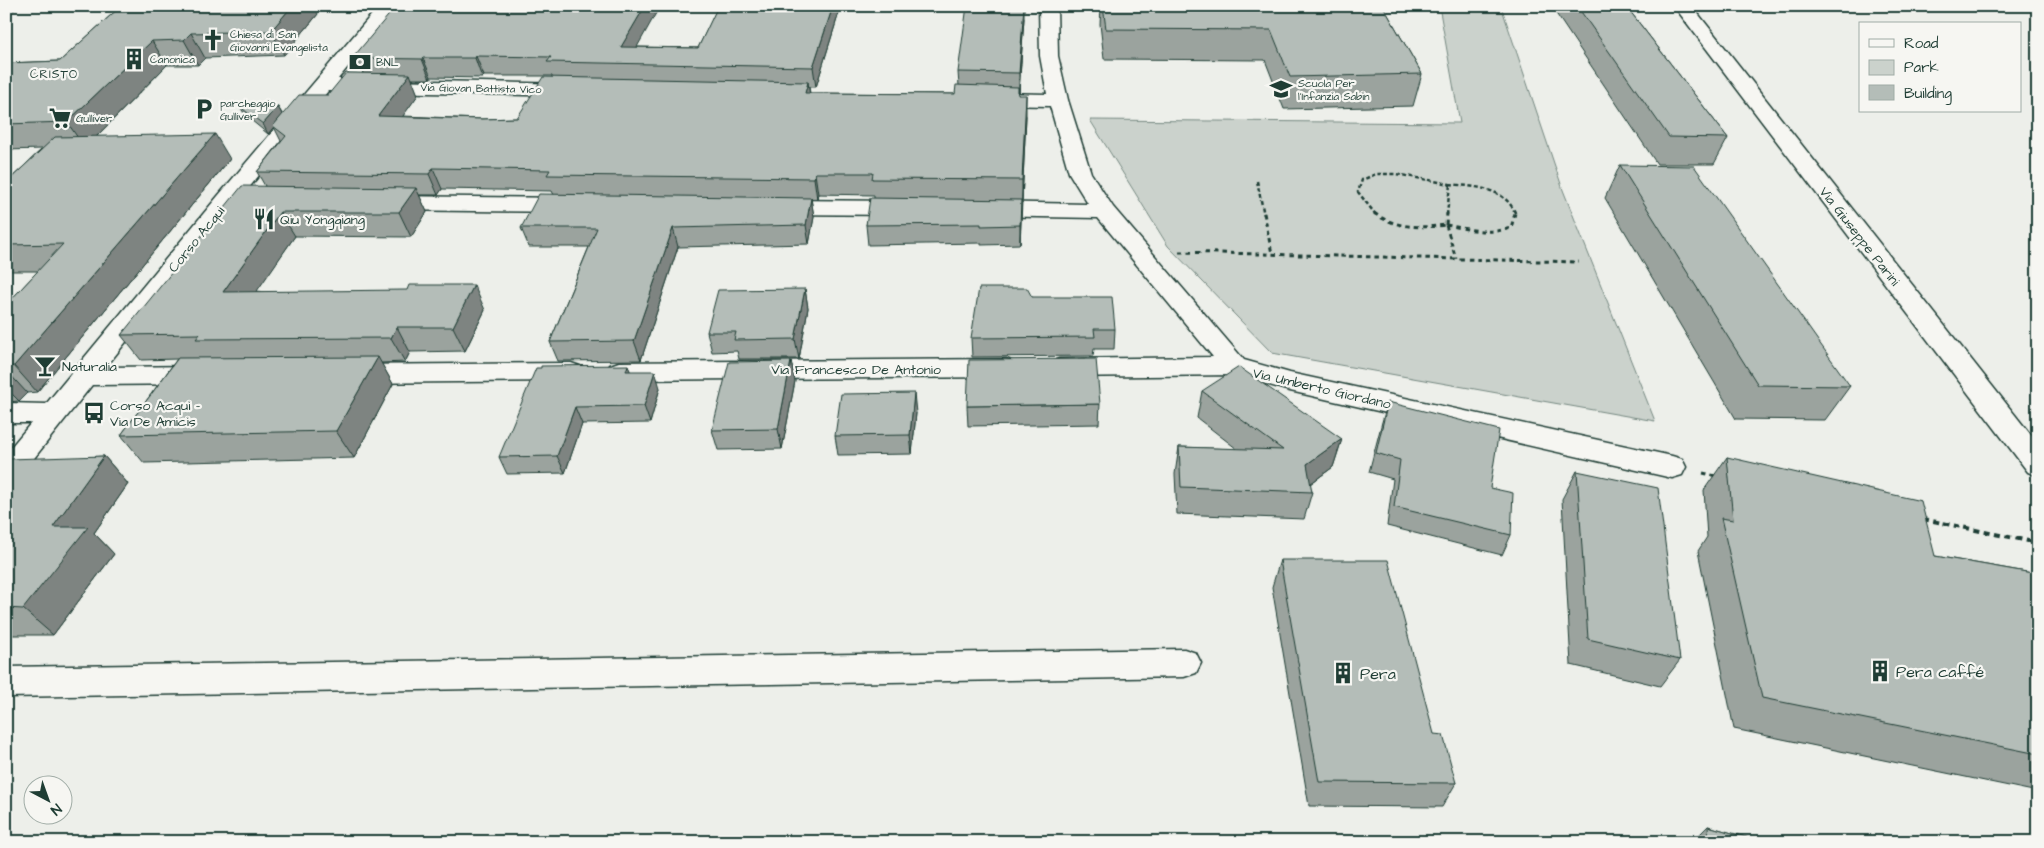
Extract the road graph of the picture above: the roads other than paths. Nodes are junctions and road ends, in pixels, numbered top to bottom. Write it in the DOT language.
graph roads {
  1 [pos="389,6"];
  2 [pos="1048,6"];
  3 [pos="1683,6"];
  4 [pos="323,85"];
  5 [pos="591,91"];
  6 [pos="968,98"];
  7 [pos="1058,100"];
  8 [pos="226,201"];
  9 [pos="256,202"];
  10 [pos="366,203"];
  11 [pos="595,205"];
  12 [pos="754,207"];
  13 [pos="924,209"];
  14 [pos="964,209"];
  15 [pos="1104,211"];
  16 [pos="1235,366"];
  17 [pos="227,374"];
  18 [pos="327,374"];
  19 [pos="87,376"];
  20 [pos="6,413"];
  21 [pos="56,414"];
  22 [pos="2038,465"];
  23 [pos="1672,467"];
  24 [pos="6,473"];
  25 [pos="1184,663"];
  26 [pos="6,682"];
  1 -- 4 [label="street, Corso Acqui"];
  2 -- 7 [label="street, Via Umberto Giordano"];
  3 -- 22 [label="street, Via Giuseppe Parini"];
  4 -- 5 [label="street, Via Giovan Battista Vico"];
  4 -- 8 [label="street, Corso Acqui"];
  6 -- 7 [label="street"];
  7 -- 15 [label="street, Via Umberto Giordano"];
  8 -- 9 [label="street"];
  8 -- 19 [label="street, Corso Acqui"];
  10 -- 11 [label="street"];
  12 -- 13 [label="street"];
  14 -- 15 [label="street"];
  15 -- 16 [label="street, Via Umberto Giordano"];
  16 -- 18 [label="street, Via Francesco De Antonio"];
  16 -- 23 [label="street, Via Umberto Giordano"];
  17 -- 19 [label="street"];
  19 -- 21 [label="street, Corso Acqui"];
  20 -- 21 [label="street"];
  21 -- 24 [label="street, Corso Acqui"];
  25 -- 26 [label="street"];
}
